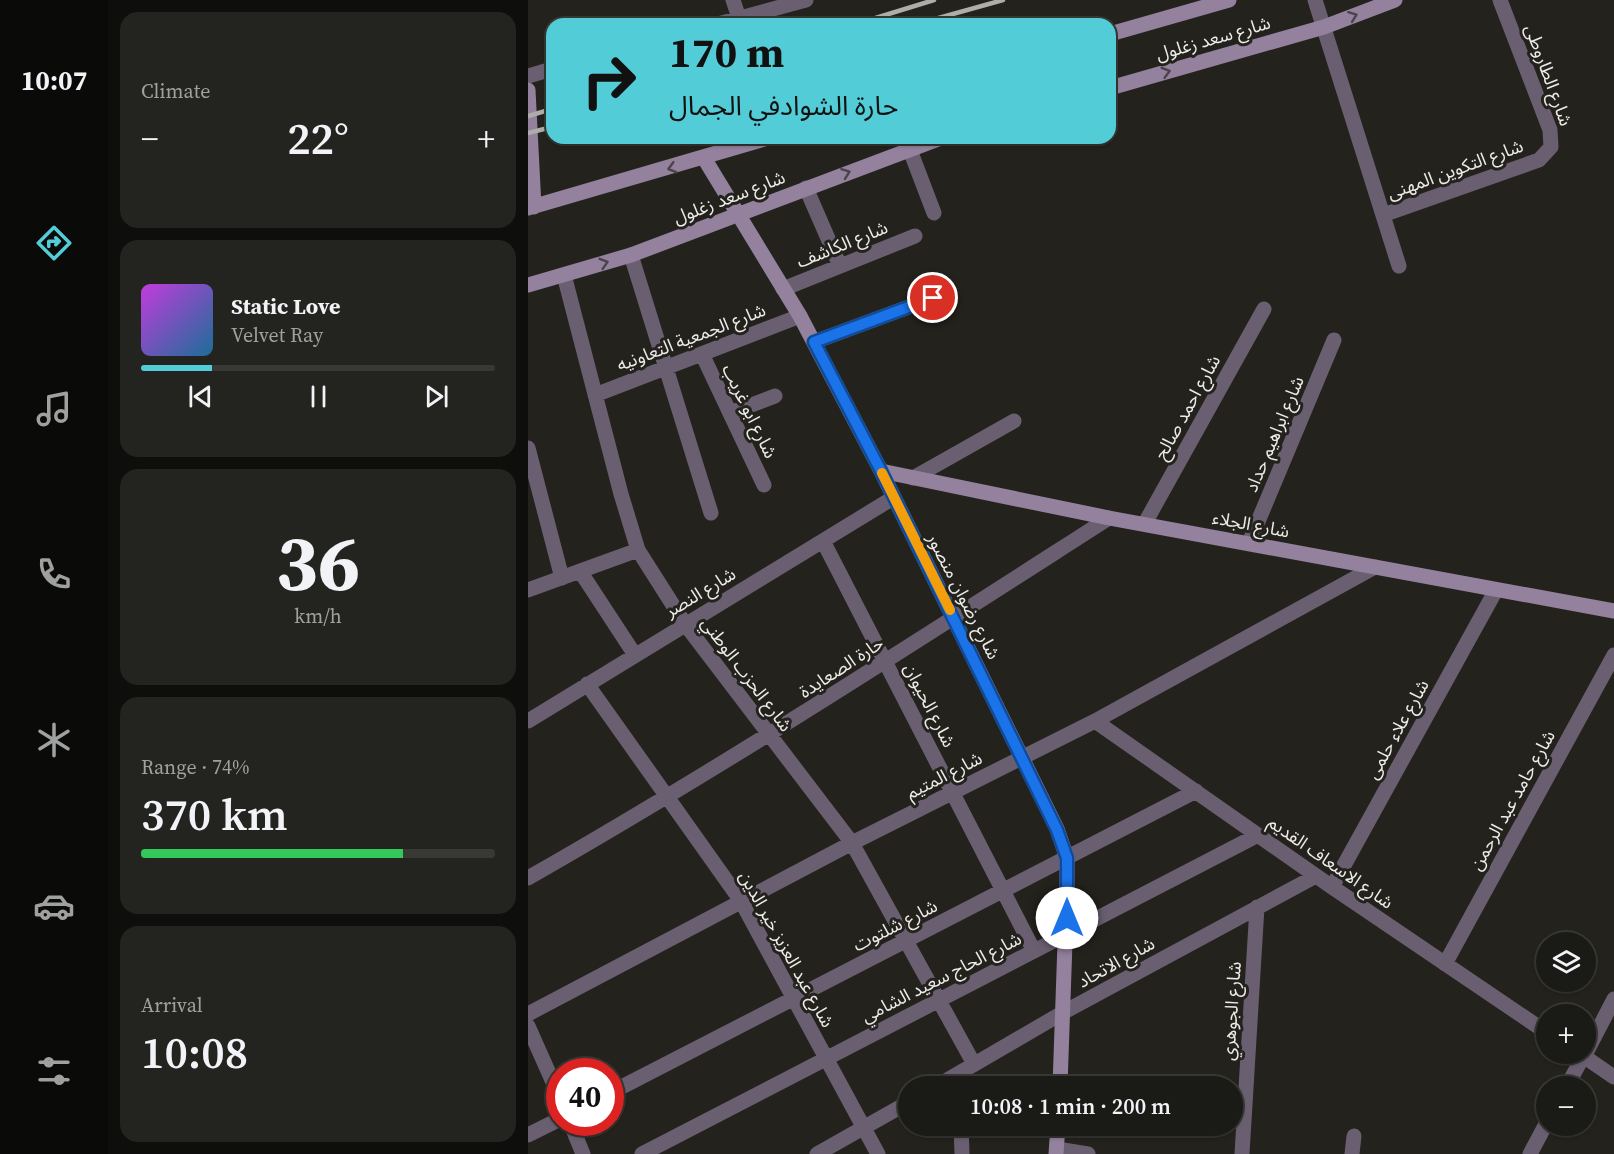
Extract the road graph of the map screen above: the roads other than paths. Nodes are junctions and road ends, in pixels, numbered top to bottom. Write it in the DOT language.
graph roads {
  1 [pos="733,0"];
  2 [pos="806,0"];
  3 [pos="1229,0"];
  4 [pos="1315,0"];
  5 [pos="1395,0"];
  6 [pos="1500,0"];
  7 [pos="739,18"];
  8 [pos="1324,27"];
  9 [pos="1116,32"];
  10 [pos="546,71"];
  11 [pos="528,76"];
  12 [pos="1116,86"];
  13 [pos="528,90"];
  14 [pos="749,144"];
  15 [pos="926,144"];
  16 [pos="910,150"];
  17 [pos="704,158"];
  18 [pos="1539,160"];
  19 [pos="806,188"];
  20 [pos="531,207"];
  21 [pos="934,213"];
  22 [pos="738,214"];
  23 [pos="1383,215"];
  24 [pos="915,236"];
  25 [pos="630,255"];
  26 [pos="840,266"];
  27 [pos="1399,266"];
  28 [pos="564,275"];
  29 [pos="528,285"];
  30 [pos="783,289"];
  31 [pos="933,298"];
  32 [pos="1264,309"];
  33 [pos="800,316"];
  34 [pos="1334,340"];
  35 [pos="814,342"];
  36 [pos="702,354"];
  37 [pos="666,368"];
  38 [pos="595,395"];
  39 [pos="774,396"];
  40 [pos="730,413"];
  41 [pos="1014,422"];
  42 [pos="528,448"];
  43 [pos="881,471"];
  44 [pos="913,478"];
  45 [pos="764,485"];
  46 [pos="893,498"];
  47 [pos="711,513"];
  48 [pos="1109,518"];
  49 [pos="1145,523"];
  50 [pos="823,541"];
  51 [pos="1249,543"];
  52 [pos="639,550"];
  53 [pos="1375,567"];
  54 [pos="580,571"];
  55 [pos="562,578"];
  56 [pos="528,590"];
  57 [pos="1496,590"];
  58 [pos="1614,611"];
  59 [pos="954,617"];
  60 [pos="685,624"];
  61 [pos="635,655"];
  62 [pos="1614,655"];
  63 [pos="886,662"];
  64 [pos="587,684"];
  65 [pos="529,720"];
  66 [pos="1095,721"];
  67 [pos="770,736"];
  68 [pos="1022,757"];
  69 [pos="1196,791"];
  70 [pos="952,792"];
  71 [pos="668,798"];
  72 [pos="1258,835"];
  73 [pos="852,843"];
  74 [pos="1067,858"];
  75 [pos="1316,876"];
  76 [pos="528,878"];
  77 [pos="1332,887"];
  78 [pos="1003,891"];
  79 [pos="741,901"];
  80 [pos="1257,907"];
  81 [pos="1067,934"];
  82 [pos="908,940"];
  83 [pos="1034,951"];
  84 [pos="1445,964"];
  85 [pos="794,998"];
  86 [pos="1614,999"];
  87 [pos="940,1000"];
  88 [pos="1064,1012"];
  89 [pos="528,1014"];
  90 [pos="1536,1025"];
  91 [pos="528,1026"];
  92 [pos="1596,1031"];
  93 [pos="826,1059"];
  94 [pos="1596,1064"];
  95 [pos="546,1066"];
  96 [pos="965,1074"];
  97 [pos="1061,1076"];
  98 [pos="1241,1076"];
  99 [pos="1614,1077"];
  100 [pos="624,1086"];
  101 [pos="898,1109"];
  102 [pos="546,1126"];
  103 [pos="864,1129"];
  104 [pos="528,1136"];
  105 [pos="576,1136"];
  106 [pos="962,1136"];
  107 [pos="1057,1136"];
  108 [pos="1241,1136"];
  109 [pos="1354,1136"];
  110 [pos="1540,1136"];
  111 [pos="1056,1151"];
  112 [pos="583,1154"];
  113 [pos="642,1154"];
  114 [pos="817,1154"];
  115 [pos="878,1154"];
  116 [pos="962,1154"];
  117 [pos="1088,1154"];
  118 [pos="1242,1154"];
  119 [pos="1352,1154"];
  120 [pos="1530,1154"];
  1 -- 7 [label="street"];
  2 -- 7 [label="street"];
  3 -- 9 [label="street"];
  4 -- 8 [label="street"];
  8 -- 5 [label="street, شارع سعد زغلول, one-way"];
  6 -- 18 [label="street, شارع الطاروطى"];
  12 -- 8 [label="street, شارع سعد زغلول, one-way"];
  8 -- 23 [label="street"];
  10 -- 11 [label="street"];
  13 -- 20 [label="street"];
  14 -- 17 [label="street"];
  15 -- 16 [label="street, شارع سعد زغلول"];
  19 -- 16 [label="street, شارع سعد زغلول, one-way"];
  16 -- 21 [label="street"];
  17 -- 20 [label="street, one-way"];
  17 -- 22 [label="street, شارع رضوان منصور"];
  18 -- 23 [label="street, شارع التكوين المهنى"];
  19 -- 22 [label="street, شارع سعد زغلول"];
  19 -- 26 [label="street"];
  22 -- 25 [label="street, شارع سعد زغلول"];
  22 -- 30 [label="street, شارع رضوان منصور"];
  23 -- 27 [label="street"];
  24 -- 26 [label="street, شارع الكاشف"];
  28 -- 25 [label="street, شارع سعد زغلول, one-way"];
  25 -- 37 [label="street"];
  26 -- 30 [label="street, شارع الكاشف"];
  28 -- 29 [label="street, شارع سعد زغلول"];
  28 -- 38 [label="street, شارع الحزب الوطني"];
  30 -- 33 [label="street, شارع رضوان منصور"];
  31 -- 35 [label="street"];
  32 -- 49 [label="street, شارع احمد صالح"];
  33 -- 35 [label="street, شارع رضوان منصور"];
  33 -- 36 [label="street, شارع الجمعية التعاونيه"];
  34 -- 51 [label="street, شارع ابراهيم حداد"];
  35 -- 43 [label="street, شارع رضوان منصور"];
  36 -- 37 [label="street, شارع الجمعية التعاونيه"];
  36 -- 40 [label="street, شارع ابو غريب"];
  37 -- 38 [label="street, شارع الجمعية التعاونيه"];
  37 -- 47 [label="street"];
  38 -- 52 [label="street, شارع الحزب الوطني"];
  39 -- 40 [label="street"];
  40 -- 45 [label="street, شارع ابو غريب"];
  41 -- 44 [label="street"];
  42 -- 55 [label="street"];
  43 -- 44 [label="street, شارع الجلاء"];
  43 -- 46 [label="street, شارع رضوان منصور"];
  44 -- 48 [label="street, شارع الجلاء"];
  46 -- 50 [label="street, شارع النصر"];
  46 -- 59 [label="street, شارع رضوان منصور"];
  48 -- 49 [label="street, شارع الجلاء"];
  48 -- 59 [label="street, حارة الصعايدة"];
  49 -- 51 [label="street, شارع الجلاء"];
  50 -- 60 [label="street, شارع النصر"];
  50 -- 63 [label="street, شارع الحيوان"];
  51 -- 53 [label="street, شارع الجلاء"];
  52 -- 54 [label="street"];
  52 -- 60 [label="street, شارع الحزب الوطني"];
  53 -- 57 [label="street, شارع الجلاء"];
  53 -- 66 [label="street, شارع المتيم"];
  54 -- 55 [label="street"];
  54 -- 61 [label="street"];
  55 -- 56 [label="street"];
  57 -- 58 [label="street, شارع الجلاء"];
  57 -- 77 [label="street, شارع علاء حلمى"];
  59 -- 63 [label="street, حارة الصعايدة"];
  59 -- 68 [label="street, شارع رضوان منصور"];
  60 -- 61 [label="street, شارع النصر"];
  60 -- 67 [label="street, شارع الحزب الوطني"];
  61 -- 64 [label="street, شارع النصر"];
  62 -- 84 [label="street, شارع حامد عبد الرحمن"];
  63 -- 67 [label="street, حارة الصعايدة"];
  63 -- 70 [label="street, شارع الحيوان"];
  64 -- 65 [label="street, شارع النصر"];
  64 -- 71 [label="street, شارع عبد العزيز خير الدين"];
  66 -- 68 [label="street, شارع المتيم"];
  66 -- 69 [label="street, شارع الاسعاف القديم"];
  67 -- 71 [label="street, حارة الصعايدة"];
  67 -- 73 [label="street, شارع الحزب الوطني"];
  68 -- 70 [label="street, شارع المتيم"];
  68 -- 74 [label="street, شارع رضوان منصور"];
  69 -- 72 [label="street, شارع الاسعاف القديم"];
  69 -- 74 [label="street, شارع شلتوت"];
  70 -- 73 [label="street, شارع المتيم"];
  70 -- 78 [label="street, شارع الحيوان"];
  71 -- 76 [label="street, حارة الصعايدة"];
  71 -- 79 [label="street, شارع عبد العزيز خير الدين"];
  72 -- 75 [label="street, شارع الاسعاف القديم"];
  72 -- 81 [label="street, شارع الحاج سعيد الشامي"];
  73 -- 79 [label="street, شارع المتيم"];
  73 -- 82 [label="street, شارع الحزب الوطني"];
  74 -- 78 [label="street, شارع شلتوت"];
  74 -- 81 [label="street, شارع رضوان منصور"];
  75 -- 77 [label="street, شارع الاسعاف القديم"];
  75 -- 80 [label="street, شارع الاتحاد"];
  77 -- 84 [label="street, شارع الاسعاف القديم"];
  78 -- 82 [label="street, شارع شلتوت"];
  78 -- 83 [label="street, شارع الحيوان"];
  79 -- 85 [label="street, شارع عبد العزيز خير الدين"];
  79 -- 89 [label="street, شارع المتيم"];
  80 -- 88 [label="street, شارع الاتحاد"];
  80 -- 98 [label="street, شارع الجوهري"];
  81 -- 83 [label="street, شارع الحاج سعيد الشامي"];
  81 -- 88 [label="street, شارع رضوان منصور"];
  82 -- 85 [label="street, شارع شلتوت"];
  82 -- 87 [label="street, شارع الحزب الوطني"];
  83 -- 87 [label="street, شارع الحاج سعيد الشامي"];
  84 -- 90 [label="street, شارع الاسعاف القديم"];
  85 -- 93 [label="street, شارع عبد العزيز خير الدين"];
  85 -- 100 [label="street, شارع شلتوت"];
  86 -- 92 [label="street"];
  87 -- 93 [label="street, شارع الحاج سعيد الشامي"];
  87 -- 96 [label="street, شارع الحزب الوطني"];
  88 -- 96 [label="street, شارع الاتحاد"];
  88 -- 97 [label="street, شارع رضوان منصور"];
  91 -- 95 [label="street"];
  93 -- 103 [label="street, شارع عبد العزيز خير الدين"];
  93 -- 113 [label="street, شارع الحاج سعيد الشامي"];
  94 -- 99 [label="street"];
  101 -- 103 [label="street"];
  102 -- 104 [label="street"];
  103 -- 114 [label="street"];
  103 -- 115 [label="street, شارع عبد العزيز خير الدين"];
  105 -- 112 [label="street"];
  106 -- 116 [label="street"];
  107 -- 111 [label="street"];
  108 -- 118 [label="street, شارع الجوهري"];
  109 -- 119 [label="street"];
  110 -- 120 [label="street"];
  111 -- 117 [label="street"];
}
